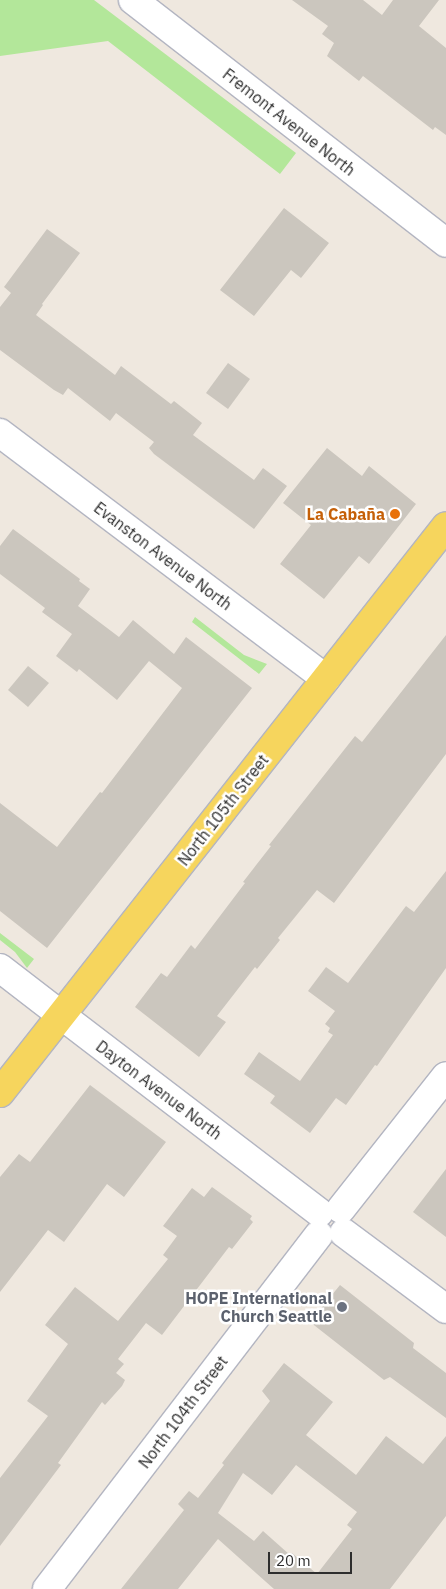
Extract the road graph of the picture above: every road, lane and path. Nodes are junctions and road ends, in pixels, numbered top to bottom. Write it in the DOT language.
graph roads {
  1 [pos="133,0"];
  2 [pos="446,244"];
  3 [pos="0,433"];
  4 [pos="446,526"];
  5 [pos="326,679"];
  6 [pos="0,968"];
  7 [pos="61,1015"];
  8 [pos="446,1076"];
  9 [pos="0,1093"];
  10 [pos="331,1222"];
  11 [pos="446,1309"];
  12 [pos="47,1589"];
  1 -- 2 [label="street, Fremont Avenue North"];
  3 -- 5 [label="street, Evanston Avenue North"];
  4 -- 5 [label="main road, North 105th Street"];
  5 -- 7 [label="main road, North 105th Street"];
  6 -- 7 [label="street, Dayton Avenue North"];
  7 -- 9 [label="main road, North 105th Street"];
  7 -- 10 [label="street, Dayton Avenue North"];
  8 -- 10 [label="street, North 104th Street"];
  10 -- 11 [label="street, Dayton Avenue North"];
  10 -- 12 [label="street, North 104th Street"];
}
